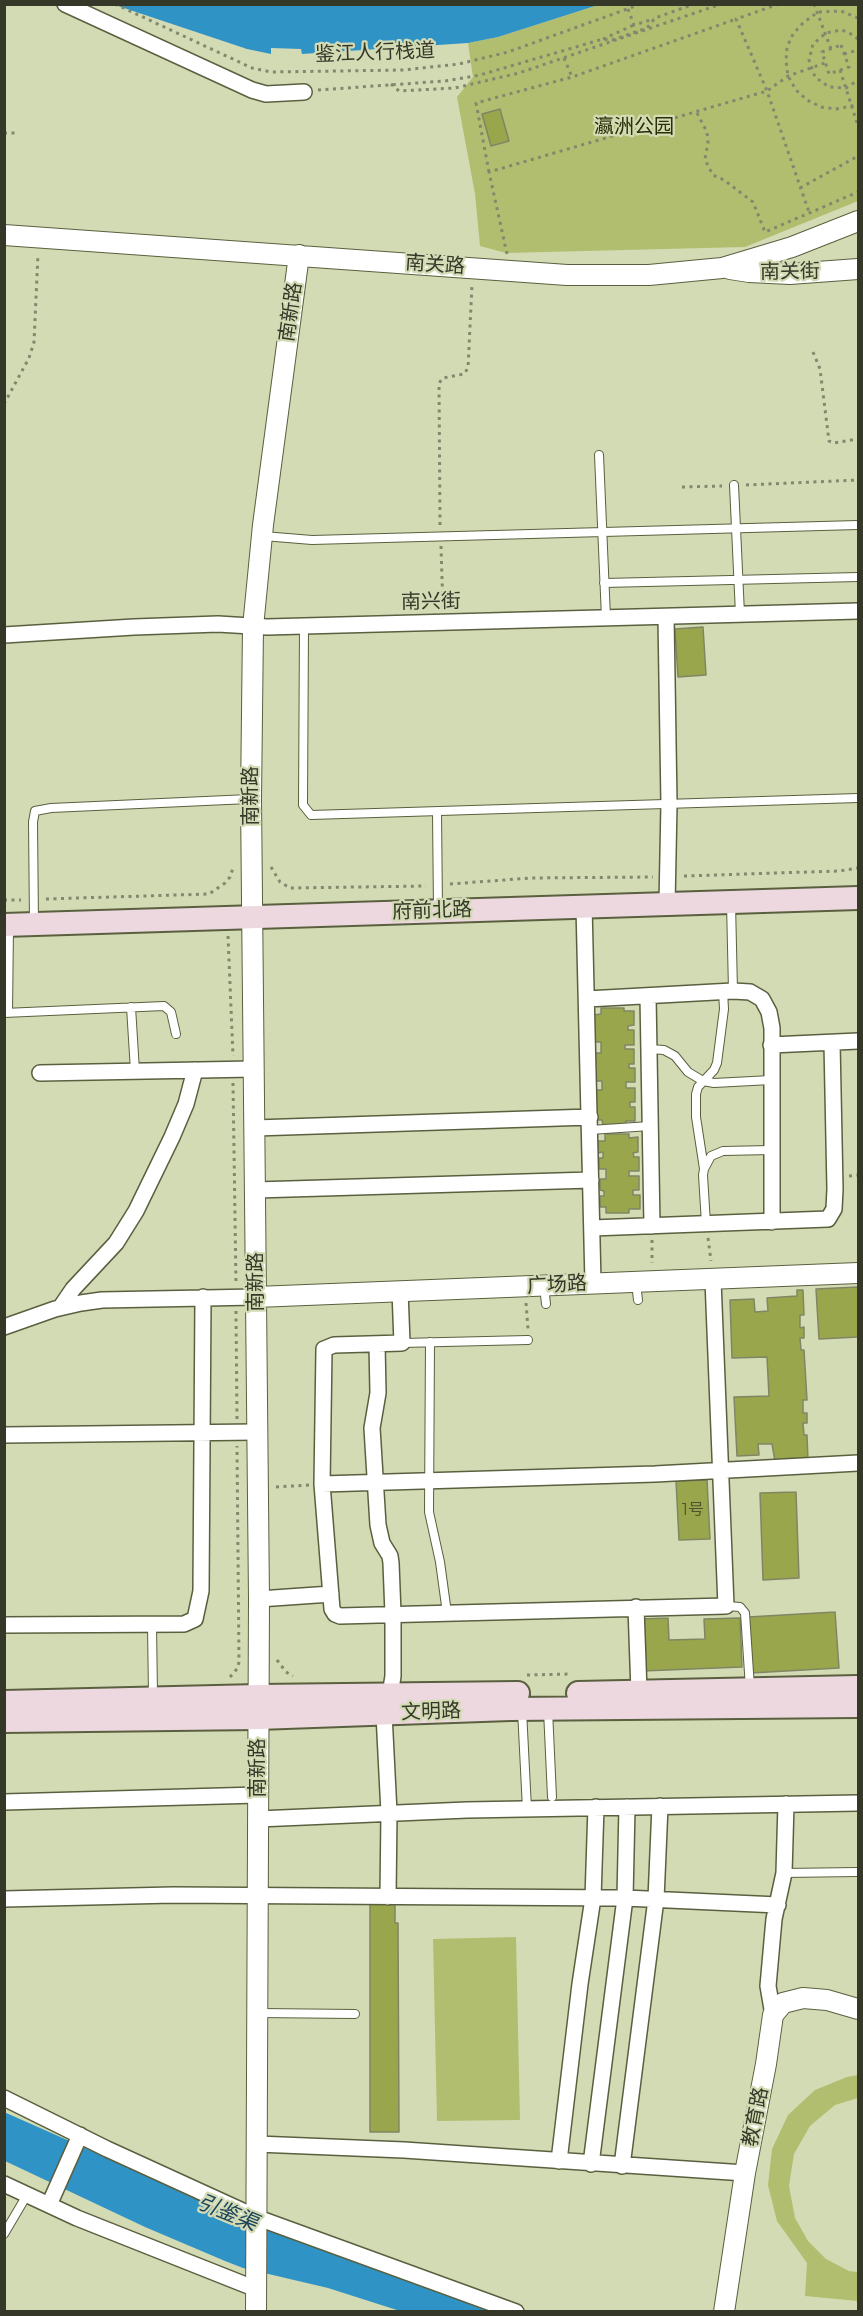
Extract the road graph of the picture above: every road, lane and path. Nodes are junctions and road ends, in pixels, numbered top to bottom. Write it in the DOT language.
graph roads {
  1 [pos="65,4"];
  2 [pos="116,4"];
  3 [pos="641,4"];
  4 [pos="694,4"];
  5 [pos="721,4"];
  6 [pos="779,4"];
  7 [pos="814,4"];
  8 [pos="628,9"];
  9 [pos="818,12"];
  10 [pos="655,18"];
  11 [pos="858,18"];
  12 [pos="736,19"];
  13 [pos="634,25"];
  14 [pos="826,33"];
  15 [pos="603,39"];
  16 [pos="858,39"];
  17 [pos="831,49"];
  18 [pos="858,50"];
  19 [pos="844,54"];
  20 [pos="564,58"];
  21 [pos="825,63"];
  22 [pos="811,69"];
  23 [pos="840,70"];
  24 [pos="788,76"];
  25 [pos="572,77"];
  26 [pos="858,80"];
  27 [pos="389,84"];
  28 [pos="846,88"];
  29 [pos="767,91"];
  30 [pos="304,92"];
  31 [pos="858,103"];
  32 [pos="852,106"];
  33 [pos="697,113"];
  34 [pos="858,126"];
  35 [pos="4,133"];
  36 [pos="19,133"];
  37 [pos="858,156"];
  38 [pos="489,172"];
  39 [pos="800,188"];
  40 [pos="858,192"];
  41 [pos="809,212"];
  42 [pos="858,221"];
  43 [pos="4,235"];
  44 [pos="39,237"];
  45 [pos="298,255"];
  46 [pos="473,268"];
  47 [pos="722,268"];
  48 [pos="858,269"];
  49 [pos="510,271"];
  50 [pos="813,352"];
  51 [pos="4,404"];
  52 [pos="858,439"];
  53 [pos="599,455"];
  54 [pos="858,480"];
  55 [pos="734,485"];
  56 [pos="682,487"];
  57 [pos="858,525"];
  58 [pos="735,529"];
  59 [pos="603,532"];
  60 [pos="261,536"];
  61 [pos="440,536"];
  62 [pos="858,577"];
  63 [pos="738,580"];
  64 [pos="604,583"];
  65 [pos="858,611"];
  66 [pos="740,614"];
  67 [pos="666,616"];
  68 [pos="606,618"];
  69 [pos="444,623"];
  70 [pos="304,626"];
  71 [pos="253,627"];
  72 [pos="4,635"];
  73 [pos="858,798"];
  74 [pos="251,799"];
  75 [pos="669,804"];
  76 [pos="437,812"];
  77 [pos="268,858"];
  78 [pos="233,866"];
  79 [pos="858,868"];
  80 [pos="667,877"];
  81 [pos="437,885"];
  82 [pos="858,898"];
  83 [pos="34,899"];
  84 [pos="4,900"];
  85 [pos="731,902"];
  86 [pos="667,904"];
  87 [pos="584,906"];
  88 [pos="438,911"];
  89 [pos="252,916"];
  90 [pos="34,924"];
  91 [pos="7,925"];
  92 [pos="728,991"];
  93 [pos="648,996"];
  94 [pos="587,999"];
  95 [pos="131,1007"];
  96 [pos="6,1013"];
  97 [pos="176,1034"];
  98 [pos="858,1041"];
  99 [pos="832,1042"];
  100 [pos="771,1045"];
  101 [pos="649,1049"];
  102 [pos="254,1069"];
  103 [pos="195,1070"];
  104 [pos="135,1071"];
  105 [pos="40,1074"];
  106 [pos="771,1080"];
  107 [pos="703,1081"];
  108 [pos="590,1123"];
  109 [pos="650,1126"];
  110 [pos="255,1128"];
  111 [pos="771,1150"];
  112 [pos="704,1168"];
  113 [pos="591,1180"];
  114 [pos="256,1190"];
  115 [pos="772,1222"];
  116 [pos="706,1224"];
  117 [pos="652,1226"];
  118 [pos="592,1228"];
  119 [pos="858,1273"];
  120 [pos="713,1280"];
  121 [pos="593,1283"];
  122 [pos="642,1288"];
  123 [pos="400,1291"];
  124 [pos="538,1292"];
  125 [pos="203,1297"];
  126 [pos="256,1297"];
  127 [pos="60,1308"];
  128 [pos="4,1327"];
  129 [pos="528,1340"];
  130 [pos="430,1342"];
  131 [pos="402,1343"];
  132 [pos="377,1344"];
  133 [pos="256,1432"];
  134 [pos="202,1434"];
  135 [pos="4,1435"];
  136 [pos="858,1463"];
  137 [pos="720,1470"];
  138 [pos="430,1481"];
  139 [pos="375,1482"];
  140 [pos="322,1484"];
  141 [pos="257,1489"];
  142 [pos="331,1594"];
  143 [pos="258,1599"];
  144 [pos="726,1606"];
  145 [pos="636,1607"];
  146 [pos="447,1613"];
  147 [pos="393,1614"];
  148 [pos="4,1625"];
  149 [pos="152,1625"];
  150 [pos="277,1659"];
  151 [pos="580,1674"];
  152 [pos="522,1675"];
  153 [pos="300,1677"];
  154 [pos="858,1687"];
  155 [pos="750,1689"];
  156 [pos="639,1692"];
  157 [pos="153,1699"];
  158 [pos="4,1702"];
  159 [pos="387,1704"];
  160 [pos="858,1706"];
  161 [pos="258,1707"];
  162 [pos="522,1708"];
  163 [pos="548,1708"];
  164 [pos="4,1721"];
  165 [pos="258,1795"];
  166 [pos="552,1797"];
  167 [pos="4,1803"];
  168 [pos="858,1803"];
  169 [pos="786,1804"];
  170 [pos="660,1806"];
  171 [pos="627,1807"];
  172 [pos="596,1808"];
  173 [pos="527,1809"];
  174 [pos="390,1813"];
  175 [pos="258,1819"];
  176 [pos="858,1872"];
  177 [pos="784,1873"];
  178 [pos="258,1896"];
  179 [pos="388,1897"];
  180 [pos="593,1898"];
  181 [pos="625,1898"];
  182 [pos="4,1899"];
  183 [pos="656,1899"];
  184 [pos="778,1905"];
  185 [pos="858,2009"];
  186 [pos="257,2013"];
  187 [pos="355,2014"];
  188 [pos="773,2015"];
  189 [pos="4,2098"];
  190 [pos="77,2141"];
  191 [pos="257,2144"];
  192 [pos="560,2161"];
  193 [pos="591,2164"];
  194 [pos="622,2166"];
  195 [pos="745,2173"];
  196 [pos="4,2184"];
  197 [pos="27,2194"];
  198 [pos="51,2199"];
  199 [pos="258,2224"];
  200 [pos="4,2234"];
  201 [pos="256,2284"];
  202 [pos="256,2312"];
  203 [pos="516,2312"];
  204 [pos="724,2312"];
  1 -- 30 [label="street"];
  2 -- 8 [label="path, 鉴江人行栈道"];
  3 -- 8 [label="path, 鉴江人行栈道"];
  4 -- 10 [label="path"];
  5 -- 20 [label="path"];
  6 -- 12 [label="path"];
  7 -- 9 [label="path"];
  8 -- 13 [label="path"];
  9 -- 11 [label="path"];
  9 -- 14 [label="path"];
  9 -- 24 [label="path"];
  10 -- 13 [label="path"];
  10 -- 15 [label="path"];
  12 -- 25 [label="path"];
  12 -- 29 [label="path"];
  13 -- 15 [label="path"];
  14 -- 16 [label="path"];
  14 -- 17 [label="path"];
  14 -- 22 [label="path"];
  15 -- 27 [label="path"];
  17 -- 19 [label="path"];
  17 -- 21 [label="path"];
  18 -- 19 [label="path"];
  19 -- 23 [label="path"];
  20 -- 25 [label="path"];
  20 -- 27 [label="path"];
  21 -- 22 [label="path"];
  21 -- 23 [label="path"];
  22 -- 24 [label="path"];
  22 -- 28 [label="path"];
  23 -- 28 [label="path"];
  24 -- 29 [label="path"];
  24 -- 32 [label="path"];
  25 -- 38 [label="path"];
  26 -- 28 [label="path"];
  27 -- 30 [label="path"];
  28 -- 32 [label="path"];
  29 -- 33 [label="path"];
  29 -- 39 [label="path"];
  31 -- 32 [label="path"];
  32 -- 34 [label="path"];
  33 -- 38 [label="path"];
  33 -- 41 [label="path"];
  35 -- 36 [label="path"];
  37 -- 39 [label="path"];
  38 -- 49 [label="path"];
  39 -- 41 [label="path"];
  40 -- 41 [label="path"];
  42 -- 47 [label="street, 南关路"];
  43 -- 44 [label="street, 南关路"];
  44 -- 45 [label="street, 南关路"];
  44 -- 51 [label="path"];
  45 -- 46 [label="street, 南关路"];
  45 -- 60 [label="street, 南新路"];
  46 -- 49 [label="street, 南关路"];
  46 -- 61 [label="path"];
  47 -- 48 [label="street, 南关街"];
  47 -- 49 [label="street, 南关路"];
  50 -- 52 [label="path"];
  53 -- 59 [label="lane"];
  54 -- 55 [label="path"];
  55 -- 56 [label="path"];
  55 -- 58 [label="lane"];
  57 -- 58 [label="lane"];
  58 -- 59 [label="lane"];
  58 -- 63 [label="lane"];
  59 -- 61 [label="lane"];
  59 -- 64 [label="lane"];
  60 -- 61 [label="lane"];
  60 -- 71 [label="street, 南新路"];
  61 -- 69 [label="path"];
  62 -- 63 [label="lane"];
  63 -- 64 [label="lane"];
  63 -- 66 [label="lane"];
  64 -- 68 [label="lane"];
  65 -- 66 [label="street, 南兴街"];
  66 -- 67 [label="street, 南兴街"];
  67 -- 68 [label="street, 南兴街"];
  67 -- 75 [label="street"];
  68 -- 69 [label="street, 南兴街"];
  69 -- 70 [label="street, 南兴街"];
  70 -- 71 [label="street, 南兴街"];
  70 -- 76 [label="lane"];
  71 -- 72 [label="street, 南兴街"];
  71 -- 74 [label="street, 南新路"];
  73 -- 75 [label="lane"];
  74 -- 83 [label="lane"];
  74 -- 89 [label="street, 南新路"];
  75 -- 76 [label="lane"];
  75 -- 80 [label="street"];
  76 -- 81 [label="lane"];
  77 -- 81 [label="path"];
  78 -- 83 [label="path"];
  79 -- 80 [label="path"];
  80 -- 81 [label="path"];
  80 -- 86 [label="street"];
  81 -- 88 [label="lane"];
  82 -- 85 [label="main road, 府前北路"];
  83 -- 84 [label="path"];
  83 -- 90 [label="lane"];
  85 -- 86 [label="main road, 府前北路"];
  85 -- 92 [label="lane"];
  86 -- 87 [label="main road, 府前北路"];
  87 -- 88 [label="main road, 府前北路"];
  87 -- 94 [label="street"];
  88 -- 89 [label="main road, 府前北路"];
  89 -- 90 [label="main road, 府前北路"];
  89 -- 102 [label="street, 南新路"];
  90 -- 91 [label="main road, 府前北路"];
  91 -- 96 [label="lane"];
  92 -- 93 [label="street"];
  92 -- 100 [label="street"];
  92 -- 107 [label="lane"];
  93 -- 94 [label="street"];
  93 -- 101 [label="street"];
  94 -- 108 [label="street"];
  95 -- 96 [label="lane"];
  95 -- 97 [label="lane"];
  95 -- 104 [label="lane"];
  98 -- 99 [label="street"];
  99 -- 100 [label="street"];
  99 -- 115 [label="street"];
  100 -- 106 [label="street"];
  101 -- 107 [label="lane"];
  101 -- 109 [label="street"];
  102 -- 103 [label="street"];
  102 -- 110 [label="street, 南新路"];
  103 -- 104 [label="street"];
  103 -- 127 [label="street"];
  104 -- 105 [label="street"];
  106 -- 107 [label="lane"];
  106 -- 111 [label="street"];
  107 -- 112 [label="lane"];
  108 -- 109 [label="lane"];
  108 -- 110 [label="street"];
  108 -- 113 [label="street"];
  109 -- 117 [label="street"];
  110 -- 114 [label="street, 南新路"];
  111 -- 112 [label="lane"];
  111 -- 115 [label="street"];
  112 -- 116 [label="lane"];
  113 -- 114 [label="street"];
  113 -- 118 [label="street"];
  114 -- 126 [label="street, 南新路"];
  115 -- 116 [label="street"];
  116 -- 117 [label="street"];
  116 -- 120 [label="path"];
  117 -- 118 [label="street"];
  117 -- 122 [label="path"];
  118 -- 121 [label="street"];
  119 -- 120 [label="street, 广场路"];
  120 -- 122 [label="street, 广场路"];
  120 -- 137 [label="street"];
  121 -- 122 [label="street, 广场路"];
  121 -- 124 [label="street, 广场路"];
  123 -- 124 [label="street, 广场路"];
  123 -- 126 [label="street, 广场路"];
  123 -- 131 [label="street"];
  124 -- 129 [label="path"];
  125 -- 126 [label="street"];
  125 -- 127 [label="street"];
  125 -- 134 [label="street"];
  126 -- 133 [label="street, 南新路"];
  127 -- 128 [label="street"];
  129 -- 130 [label="lane"];
  130 -- 131 [label="lane"];
  130 -- 138 [label="lane"];
  131 -- 132 [label="street"];
  132 -- 139 [label="street"];
  132 -- 140 [label="street"];
  133 -- 134 [label="street"];
  133 -- 141 [label="street, 南新路"];
  134 -- 135 [label="street"];
  134 -- 149 [label="street"];
  136 -- 137 [label="street"];
  137 -- 138 [label="street"];
  137 -- 144 [label="street"];
  138 -- 139 [label="street"];
  138 -- 146 [label="lane"];
  139 -- 140 [label="street"];
  139 -- 147 [label="street"];
  140 -- 141 [label="path"];
  140 -- 142 [label="street"];
  141 -- 143 [label="street, 南新路"];
  142 -- 143 [label="street"];
  142 -- 147 [label="street"];
  143 -- 161 [label="street, 南新路"];
  144 -- 145 [label="street"];
  144 -- 155 [label="lane"];
  145 -- 146 [label="street"];
  145 -- 156 [label="street"];
  146 -- 147 [label="street"];
  147 -- 159 [label="street"];
  148 -- 149 [label="street"];
  149 -- 157 [label="lane"];
  150 -- 153 [label="path"];
  151 -- 152 [label="path"];
  154 -- 155 [label="main road, 文明路"];
  155 -- 156 [label="main road, 文明路"];
  156 -- 159 [label="main road, 文明路"];
  157 -- 158 [label="main road, 文明路"];
  157 -- 161 [label="main road, 文明路"];
  159 -- 161 [label="main road, 文明路"];
  159 -- 162 [label="main road, 文明路"];
  159 -- 174 [label="street"];
  160 -- 163 [label="main road, 文明路"];
  161 -- 164 [label="main road, 文明路"];
  161 -- 165 [label="street, 南新路"];
  162 -- 163 [label="main road, 文明路"];
  162 -- 173 [label="lane"];
  163 -- 166 [label="lane"];
  165 -- 167 [label="street"];
  165 -- 175 [label="street, 南新路"];
  168 -- 169 [label="street"];
  169 -- 170 [label="street"];
  169 -- 177 [label="street"];
  170 -- 171 [label="street"];
  170 -- 183 [label="street"];
  171 -- 172 [label="street"];
  171 -- 181 [label="street"];
  172 -- 173 [label="street"];
  172 -- 180 [label="street"];
  173 -- 174 [label="street"];
  174 -- 175 [label="street"];
  174 -- 179 [label="street"];
  175 -- 178 [label="street, 南新路"];
  176 -- 177 [label="lane"];
  177 -- 184 [label="street"];
  178 -- 179 [label="street"];
  178 -- 182 [label="street"];
  178 -- 186 [label="street, 南新路"];
  179 -- 180 [label="street"];
  180 -- 181 [label="street"];
  180 -- 192 [label="street"];
  181 -- 183 [label="street"];
  181 -- 193 [label="street"];
  183 -- 184 [label="street"];
  183 -- 194 [label="street"];
  184 -- 188 [label="street"];
  185 -- 188 [label="street"];
  186 -- 187 [label="lane"];
  186 -- 191 [label="street, 南新路"];
  188 -- 195 [label="street, 教育路"];
  189 -- 190 [label="street"];
  190 -- 198 [label="street"];
  190 -- 199 [label="street"];
  191 -- 192 [label="street"];
  191 -- 199 [label="street, 南新路"];
  192 -- 193 [label="street"];
  193 -- 194 [label="street"];
  194 -- 195 [label="street"];
  195 -- 204 [label="street, 教育路"];
  196 -- 197 [label="street"];
  197 -- 198 [label="street"];
  197 -- 200 [label="lane"];
  198 -- 201 [label="street"];
  199 -- 201 [label="street, 南新路"];
  199 -- 203 [label="street"];
  201 -- 202 [label="street, 南新路"];
}
